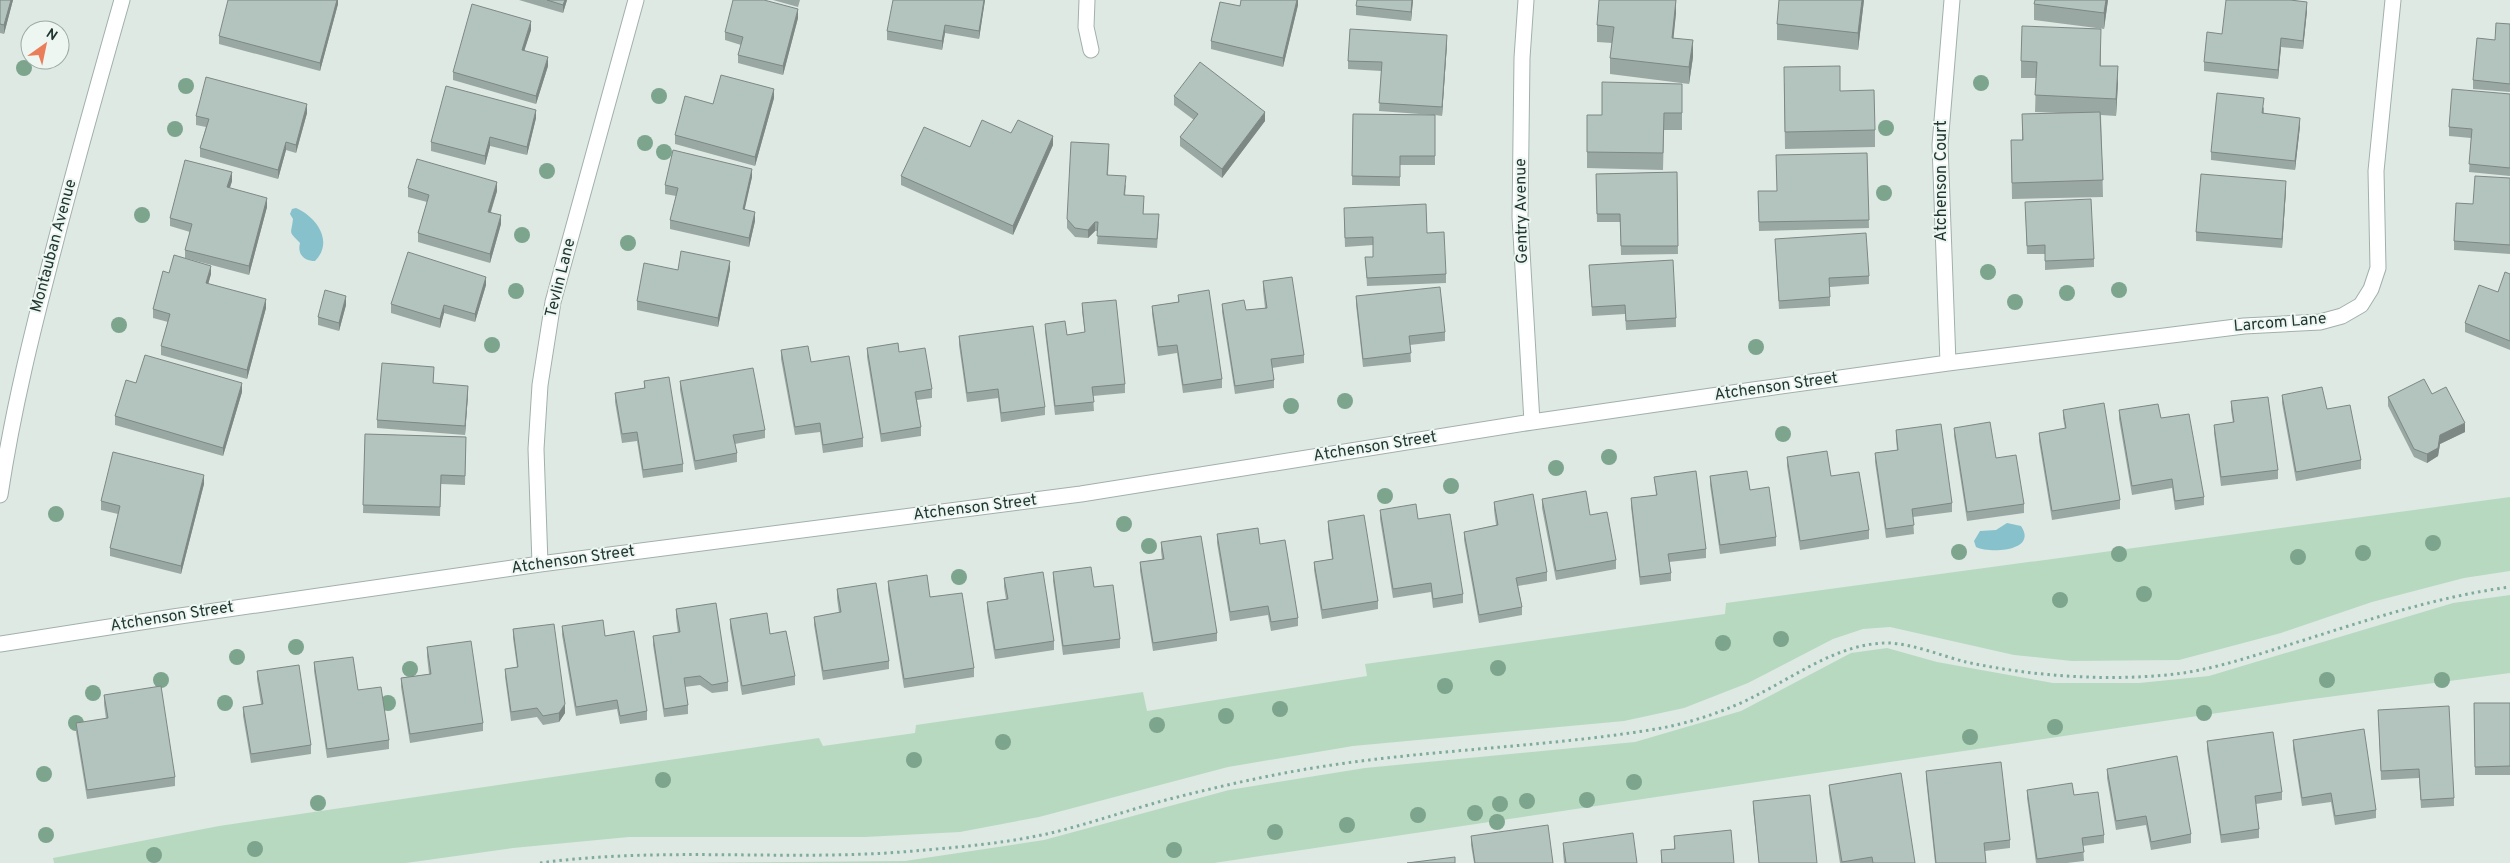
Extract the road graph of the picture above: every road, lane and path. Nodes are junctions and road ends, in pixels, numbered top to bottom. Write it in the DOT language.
graph roads {
  1 [pos="122,0"];
  2 [pos="636,0"];
  3 [pos="1087,0"];
  4 [pos="1526,0"];
  5 [pos="1952,0"];
  6 [pos="2393,0"];
  7 [pos="1091,50"];
  8 [pos="1948,362"];
  9 [pos="1532,422"];
  10 [pos="0,495"];
  11 [pos="540,564"];
  12 [pos="2510,587"];
  13 [pos="0,644"];
  14 [pos="540,863"];
  1 -- 10 [label="street, Montauban Avenue"];
  2 -- 11 [label="street, Tevlin Lane"];
  3 -- 7 [label="street"];
  4 -- 9 [label="street, Gentry Avenue"];
  5 -- 8 [label="street, Atchenson Court"];
  6 -- 8 [label="street, Larcom Lane"];
  8 -- 9 [label="street, Atchenson Street"];
  9 -- 11 [label="street, Atchenson Street"];
  11 -- 13 [label="street, Atchenson Street"];
  12 -- 14 [label="path"];
}
